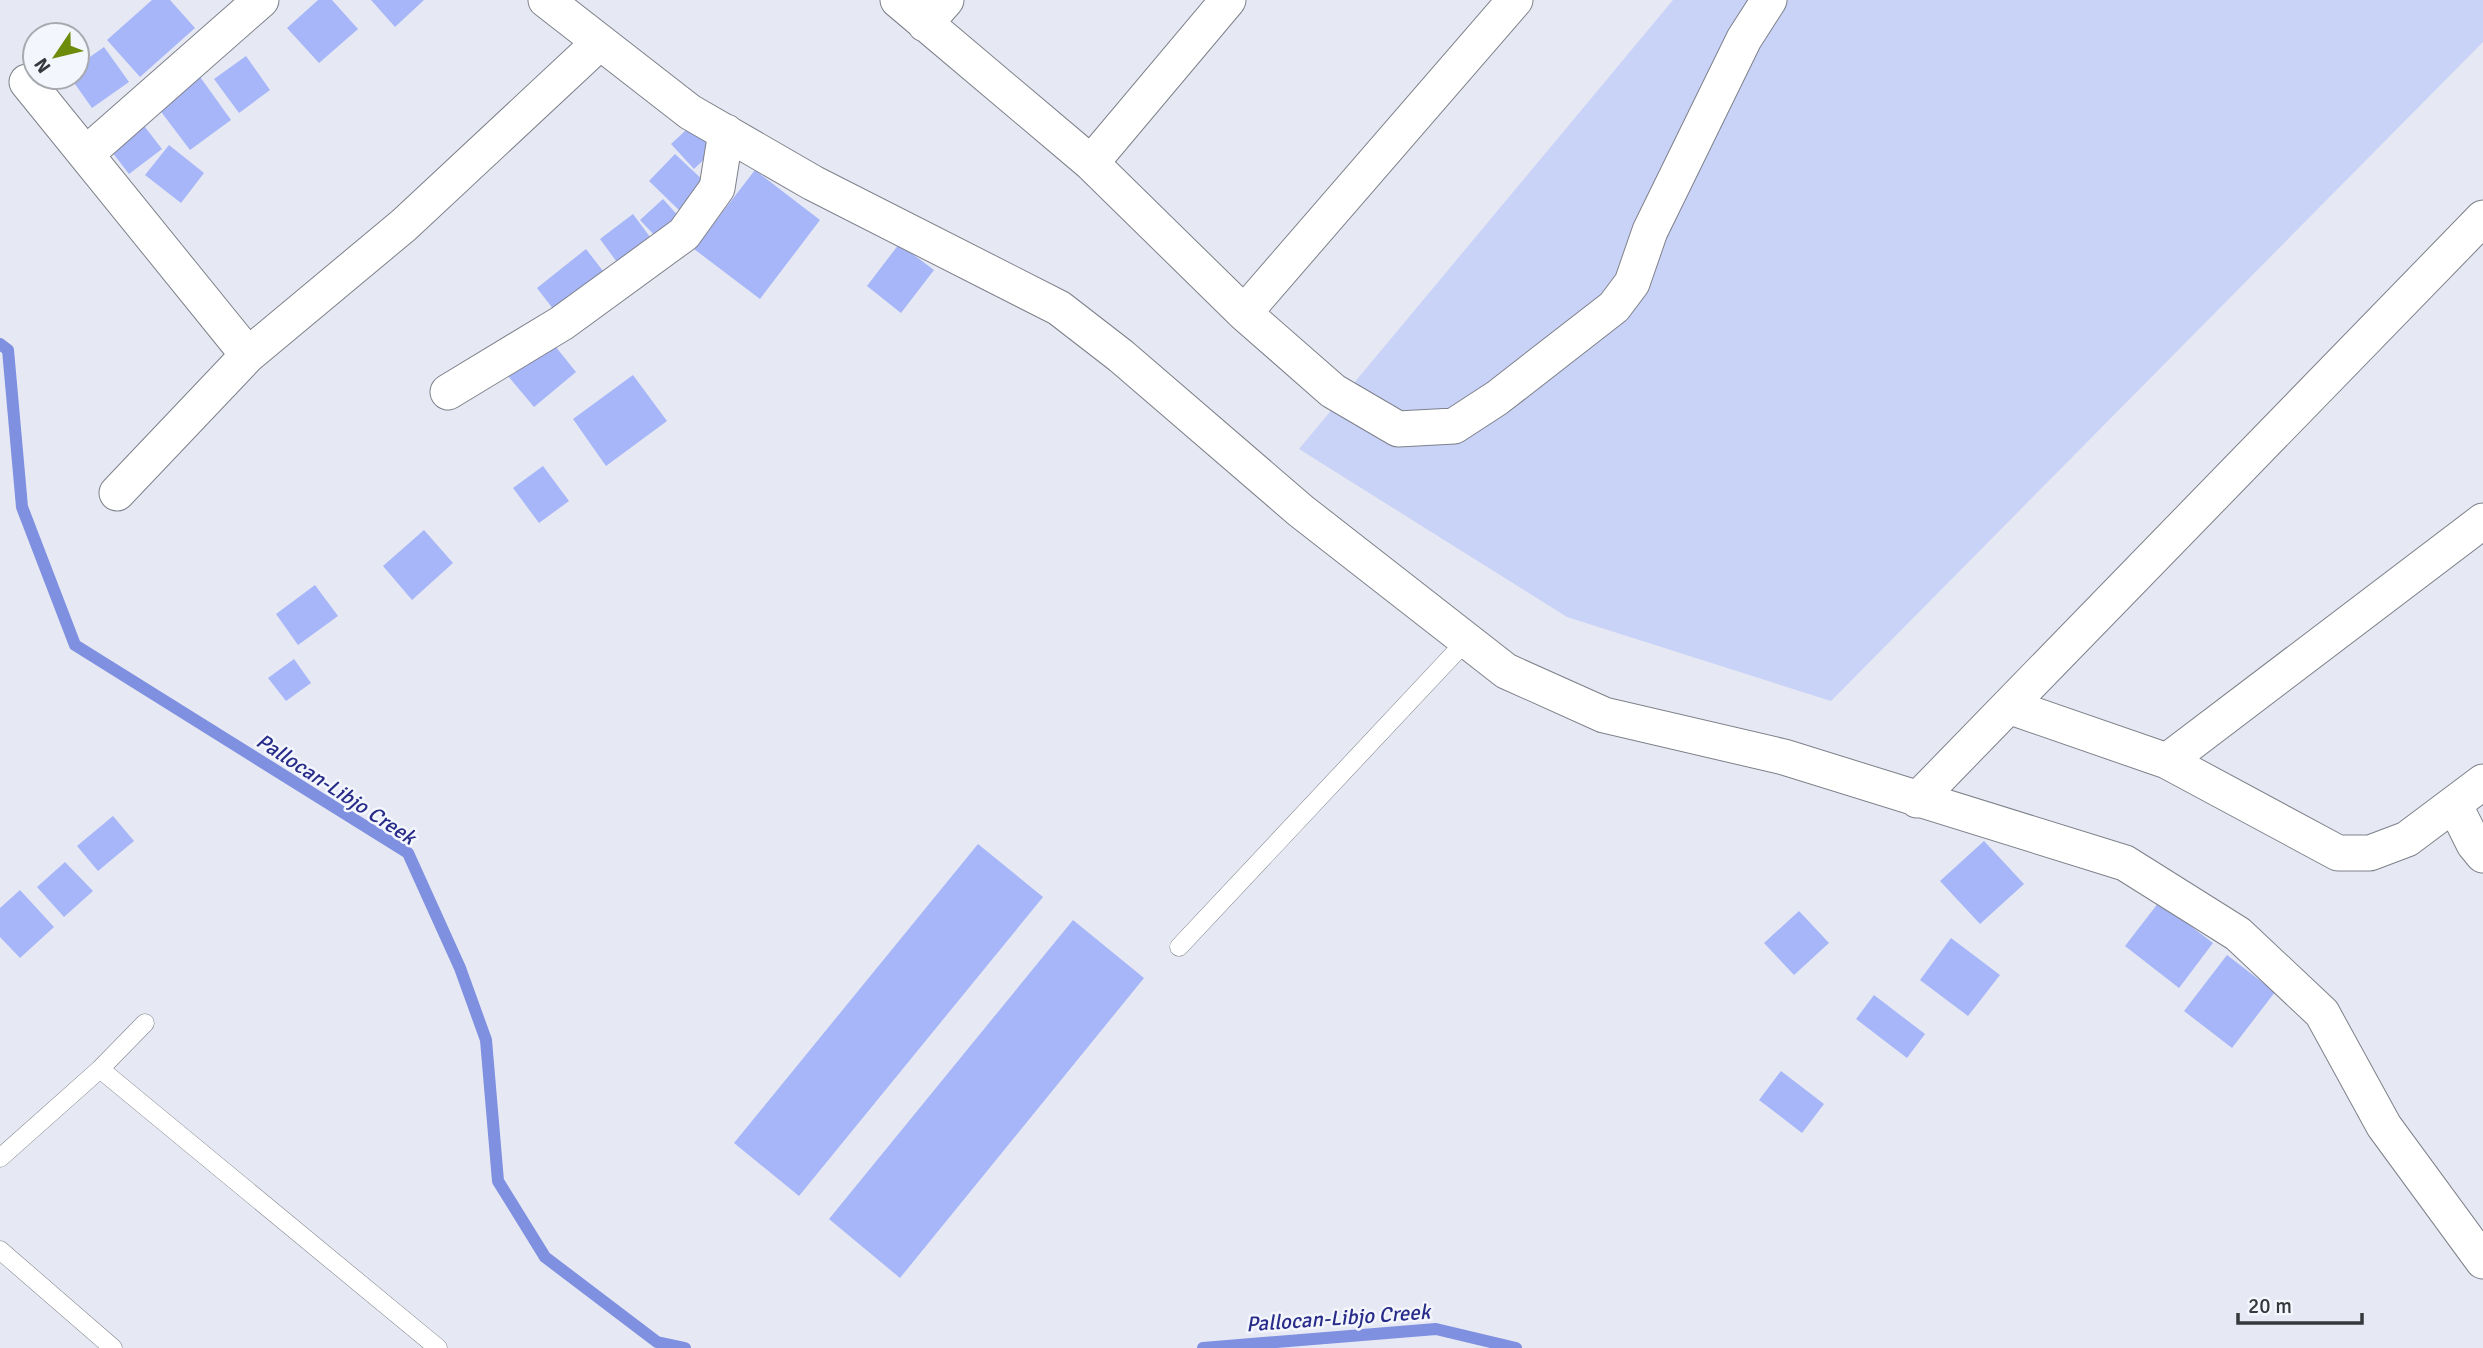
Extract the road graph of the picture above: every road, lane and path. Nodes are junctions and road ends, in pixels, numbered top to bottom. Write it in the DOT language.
graph roads {
  1 [pos="261,0"];
  2 [pos="546,0"];
  3 [pos="898,0"];
  4 [pos="1228,0"];
  5 [pos="1515,0"];
  6 [pos="1769,0"];
  7 [pos="936,12"];
  8 [pos="599,43"];
  9 [pos="34,91"];
  10 [pos="726,132"];
  11 [pos="86,154"];
  12 [pos="1091,163"];
  13 [pos="2483,218"];
  14 [pos="1244,313"];
  15 [pos="248,355"];
  16 [pos="448,392"];
  17 [pos="117,493"];
  18 [pos="2483,521"];
  19 [pos="1466,641"];
  20 [pos="2011,706"];
  21 [pos="2167,761"];
  22 [pos="2483,782"];
  23 [pos="1917,800"];
  24 [pos="2454,804"];
  25 [pos="2483,855"];
  26 [pos="1179,947"];
  27 [pos="145,1023"];
  28 [pos="100,1069"];
  29 [pos="0,1158"];
  30 [pos="0,1250"];
  31 [pos="2483,1261"];
  32 [pos="113,1348"];
  33 [pos="438,1348"];
  1 -- 11 [label="street"];
  2 -- 8 [label="street"];
  3 -- 7 [label="street"];
  4 -- 12 [label="street"];
  5 -- 14 [label="street"];
  6 -- 14 [label="street"];
  7 -- 12 [label="street"];
  8 -- 10 [label="street"];
  8 -- 15 [label="street"];
  9 -- 11 [label="street"];
  10 -- 16 [label="street"];
  10 -- 19 [label="street"];
  11 -- 15 [label="street"];
  12 -- 14 [label="street"];
  13 -- 20 [label="street"];
  15 -- 17 [label="street"];
  18 -- 21 [label="street"];
  19 -- 23 [label="street"];
  19 -- 26 [label="lane"];
  20 -- 21 [label="street"];
  20 -- 23 [label="street"];
  21 -- 24 [label="street"];
  22 -- 24 [label="street"];
  23 -- 31 [label="street"];
  24 -- 25 [label="street"];
  27 -- 28 [label="lane"];
  28 -- 29 [label="lane"];
  28 -- 33 [label="lane"];
  30 -- 32 [label="lane"];
}
